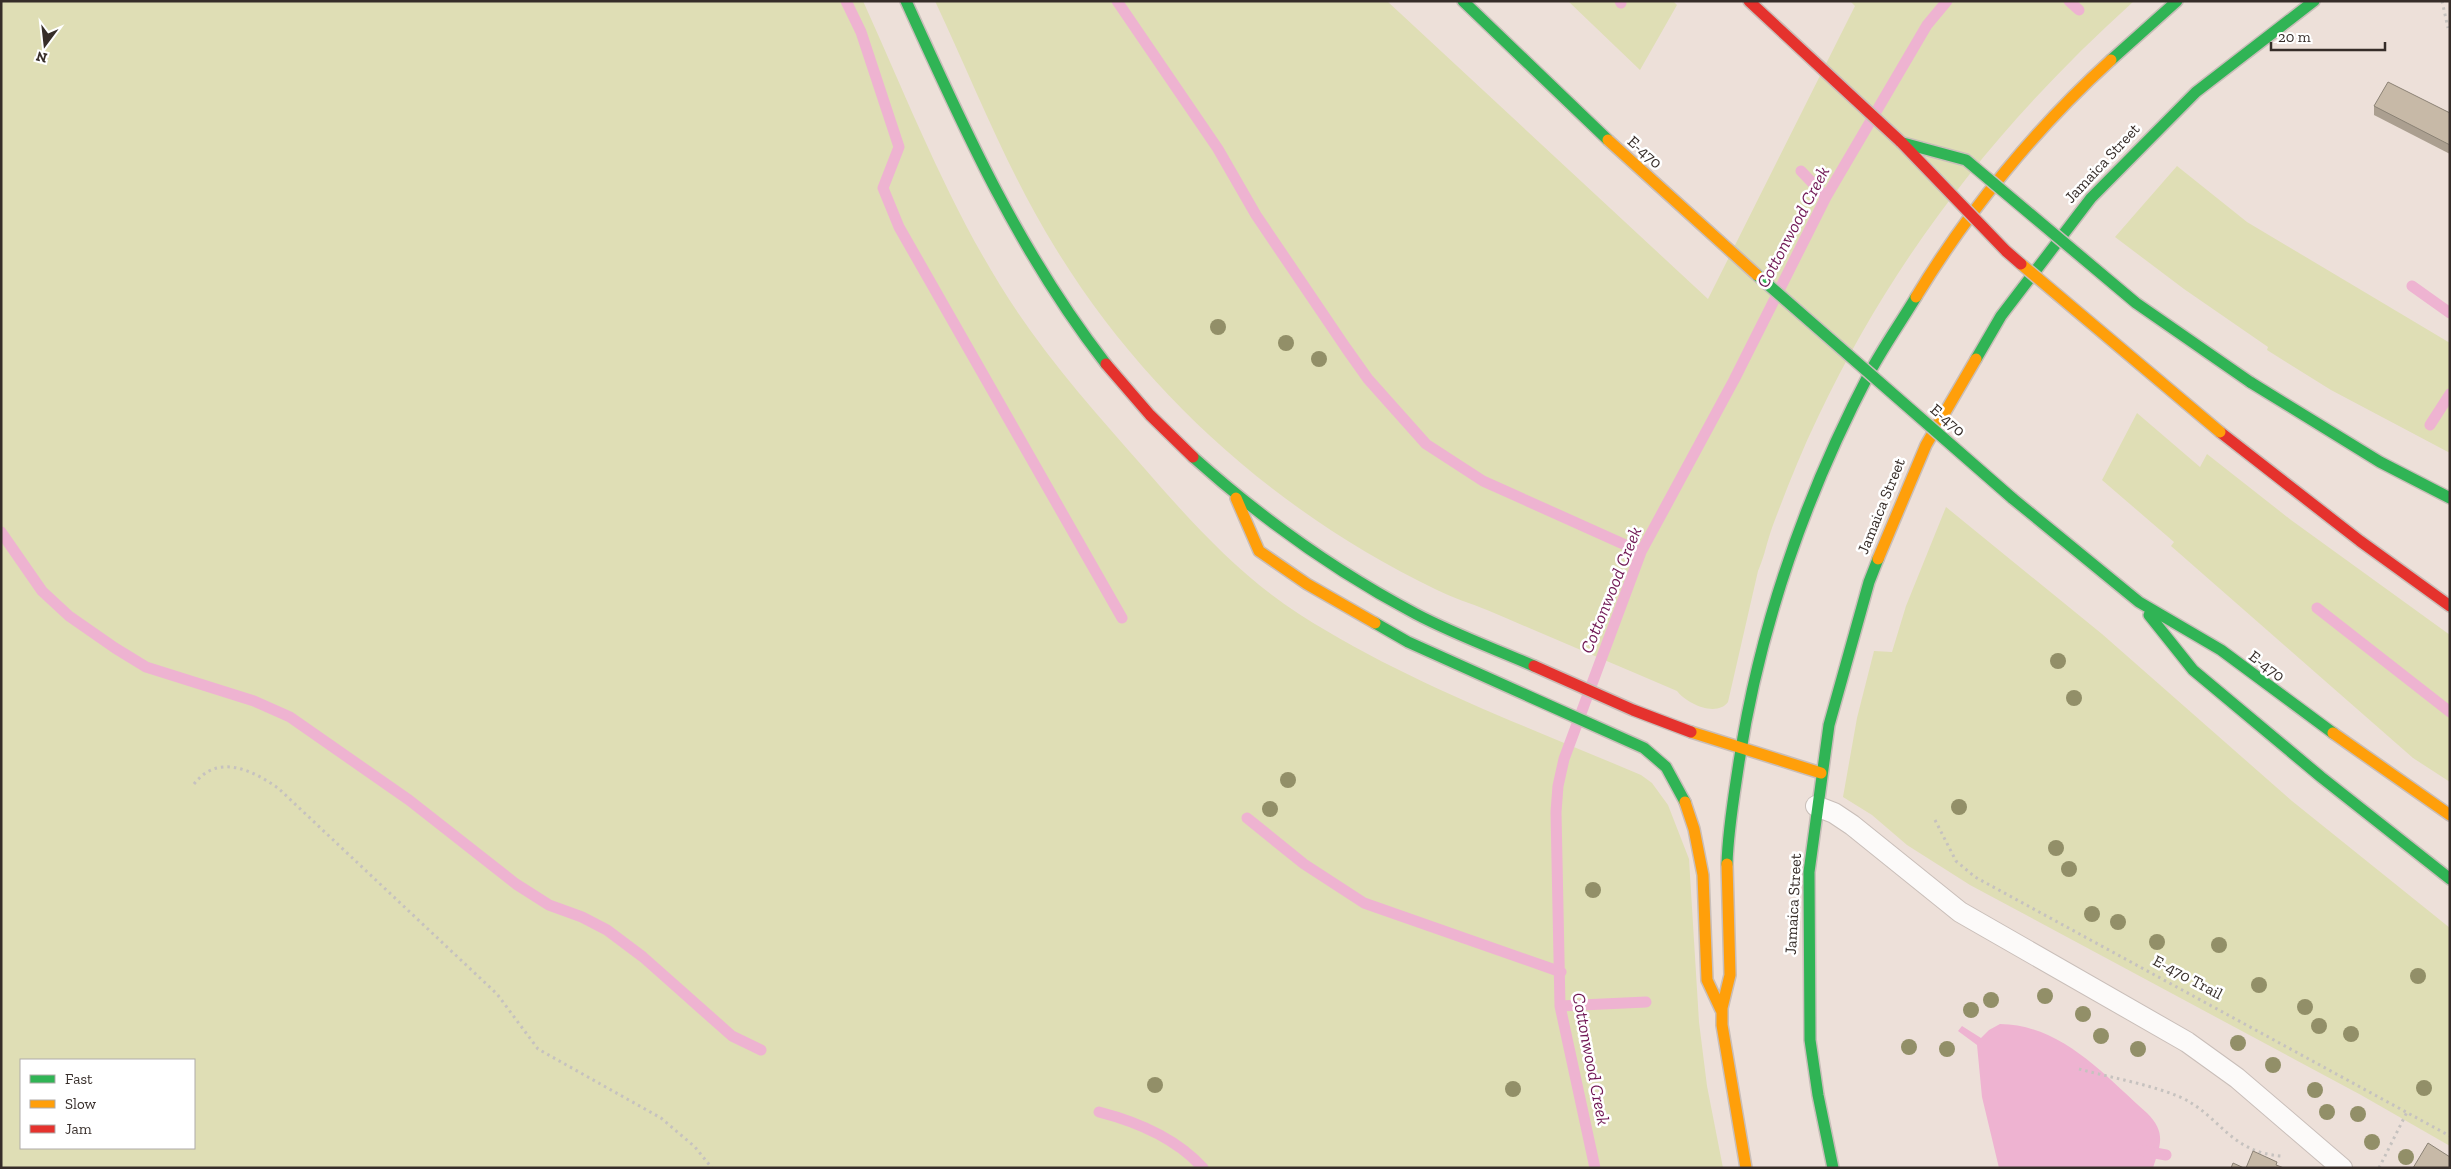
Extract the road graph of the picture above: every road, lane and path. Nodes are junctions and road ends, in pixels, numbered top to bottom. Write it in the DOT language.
graph roads {
  1 [pos="906,1"];
  2 [pos="1463,1"];
  3 [pos="1749,1"];
  4 [pos="2177,1"];
  5 [pos="2314,1"];
  6 [pos="2442,1"];
  7 [pos="2448,28"];
  8 [pos="1901,142"];
  9 [pos="1234,495"];
  10 [pos="2450,498"];
  11 [pos="2139,602"];
  12 [pos="2450,606"];
  13 [pos="1741,748"];
  14 [pos="1821,773"];
  15 [pos="194,784"];
  16 [pos="1816,806"];
  17 [pos="2450,815"];
  18 [pos="1935,820"];
  19 [pos="2450,879"];
  20 [pos="1721,1010"];
  21 [pos="2079,1069"];
  22 [pos="2407,1112"];
  23 [pos="2450,1136"];
  24 [pos="2319,1149"];
  25 [pos="712,1168"];
  26 [pos="1746,1168"];
  27 [pos="1833,1168"];
  28 [pos="2342,1168"];
  29 [pos="2379,1168"];
  1 -- 9 [label="main road"];
  2 -- 11 [label="main road, E-470, bridge"];
  3 -- 8 [label="main road"];
  4 -- 13 [label="main road"];
  5 -- 14 [label="main road, Jamaica Street"];
  6 -- 7 [label="path"];
  8 -- 10 [label="main road, bridge"];
  8 -- 12 [label="main road, bridge"];
  9 -- 13 [label="main road"];
  9 -- 20 [label="main road"];
  11 -- 17 [label="main road, E-470"];
  11 -- 19 [label="main road"];
  13 -- 14 [label="main road"];
  13 -- 20 [label="main road"];
  14 -- 16 [label="main road, Jamaica Street"];
  15 -- 25 [label="path"];
  16 -- 24 [label="lane"];
  16 -- 27 [label="main road, Jamaica Street"];
  18 -- 22 [label="path, E-470 Trail"];
  20 -- 26 [label="main road"];
  21 -- 24 [label="path"];
  22 -- 23 [label="path, E-470 Trail"];
  22 -- 29 [label="path"];
  24 -- 28 [label="lane"];
}
